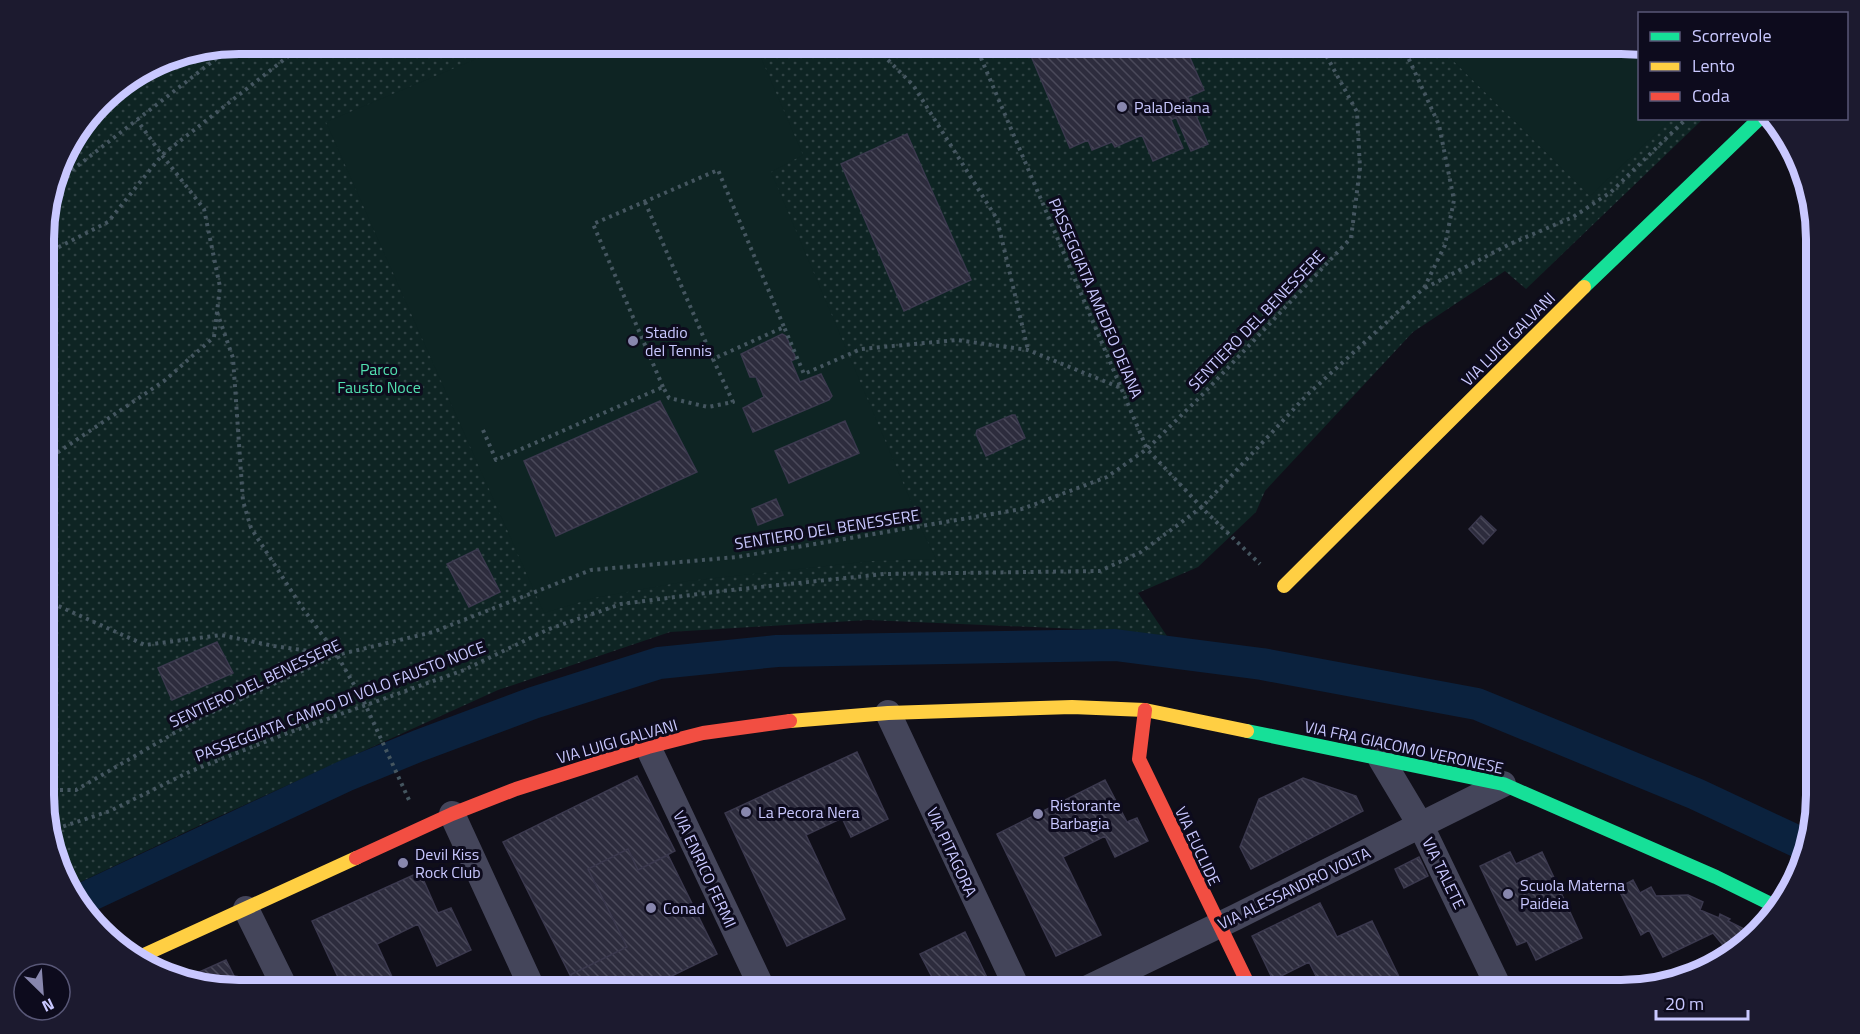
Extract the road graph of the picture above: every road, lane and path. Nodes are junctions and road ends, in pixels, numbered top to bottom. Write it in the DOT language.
graph roads {
  1 [pos="291,54"];
  2 [pos="882,54"];
  3 [pos="979,54"];
  4 [pos="1325,54"];
  5 [pos="1407,54"];
  6 [pos="221,55"];
  7 [pos="137,120"];
  8 [pos="1685,120"];
  9 [pos="1758,120"];
  10 [pos="162,155"];
  11 [pos="66,175"];
  12 [pos="645,201"];
  13 [pos="54,249"];
  14 [pos="1424,288"];
  15 [pos="217,312"];
  16 [pos="784,327"];
  17 [pos="1028,350"];
  18 [pos="714,359"];
  19 [pos="663,387"];
  20 [pos="1121,388"];
  21 [pos="483,430"];
  22 [pos="1147,449"];
  23 [pos="54,455"];
  24 [pos="1202,507"];
  25 [pos="1284,586"];
  26 [pos="54,604"];
  27 [pos="337,655"];
  28 [pos="365,704"];
  29 [pos="1145,710"];
  30 [pos="888,712"];
  31 [pos="648,747"];
  32 [pos="1382,759"];
  33 [pos="1503,784"];
  34 [pos="404,789"];
  35 [pos="54,790"];
  36 [pos="452,814"];
  37 [pos="1421,826"];
  38 [pos="58,828"];
  39 [pos="1771,904"];
  40 [pos="246,909"];
  41 [pos="1218,926"];
  42 [pos="146,954"];
  43 [pos="281,980"];
  44 [pos="528,980"];
  45 [pos="758,980"];
  46 [pos="1013,980"];
  47 [pos="1105,980"];
  48 [pos="1246,980"];
  49 [pos="1495,980"];
  1 -- 10 [label="path"];
  2 -- 17 [label="path"];
  3 -- 20 [label="path, PASSEGGIATA AMEDEO DEIANA"];
  4 -- 22 [label="path, SENTIERO DEL BENESSERE"];
  5 -- 14 [label="path, PASSEGGIATA CAMPO DI VOLO FAUSTO NOCE"];
  6 -- 7 [label="path"];
  7 -- 10 [label="path"];
  7 -- 11 [label="path"];
  8 -- 14 [label="path"];
  9 -- 25 [label="street, VIA LUIGI GALVANI"];
  10 -- 13 [label="path"];
  10 -- 15 [label="path"];
  12 -- 16 [label="path"];
  12 -- 18 [label="path"];
  12 -- 19 [label="path"];
  14 -- 24 [label="path, PASSEGGIATA CAMPO DI VOLO FAUSTO NOCE"];
  15 -- 23 [label="path"];
  15 -- 27 [label="path"];
  16 -- 17 [label="path"];
  16 -- 18 [label="path"];
  17 -- 20 [label="path"];
  18 -- 19 [label="path"];
  19 -- 21 [label="path"];
  20 -- 22 [label="path, PASSEGGIATA AMEDEO DEIANA"];
  22 -- 24 [label="path, PASSEGGIATA AMEDEO DEIANA"];
  22 -- 27 [label="path, SENTIERO DEL BENESSERE"];
  24 -- 25 [label="path, PASSEGGIATA AMEDEO DEIANA"];
  24 -- 28 [label="path, PASSEGGIATA CAMPO DI VOLO FAUSTO NOCE"];
  26 -- 27 [label="path"];
  27 -- 28 [label="path"];
  27 -- 35 [label="path, SENTIERO DEL BENESSERE"];
  28 -- 34 [label="path"];
  28 -- 38 [label="path, PASSEGGIATA CAMPO DI VOLO FAUSTO NOCE"];
  29 -- 30 [label="street, VIA LUIGI GALVANI"];
  29 -- 32 [label="street, VIA FRA GIACOMO VERONESE"];
  29 -- 41 [label="street, VIA EUCLIDE"];
  30 -- 31 [label="street, VIA LUIGI GALVANI"];
  30 -- 46 [label="street, VIA PITAGORA"];
  31 -- 36 [label="street, VIA LUIGI GALVANI"];
  31 -- 45 [label="street, VIA ENRICO FERMI"];
  32 -- 33 [label="street, VIA FRA GIACOMO VERONESE"];
  32 -- 37 [label="street, VIA TALETE"];
  33 -- 37 [label="street, VIA ALESSANDRO VOLTA"];
  33 -- 39 [label="street, VIA FRA GIACOMO VERONESE"];
  36 -- 40 [label="street, VIA LUIGI GALVANI"];
  36 -- 44 [label="street"];
  37 -- 41 [label="street, VIA ALESSANDRO VOLTA"];
  37 -- 49 [label="street, VIA TALETE"];
  40 -- 42 [label="street, VIA LUIGI GALVANI"];
  40 -- 43 [label="street"];
  41 -- 47 [label="street, VIA ALESSANDRO VOLTA"];
  41 -- 48 [label="street, VIA EUCLIDE"];
}
